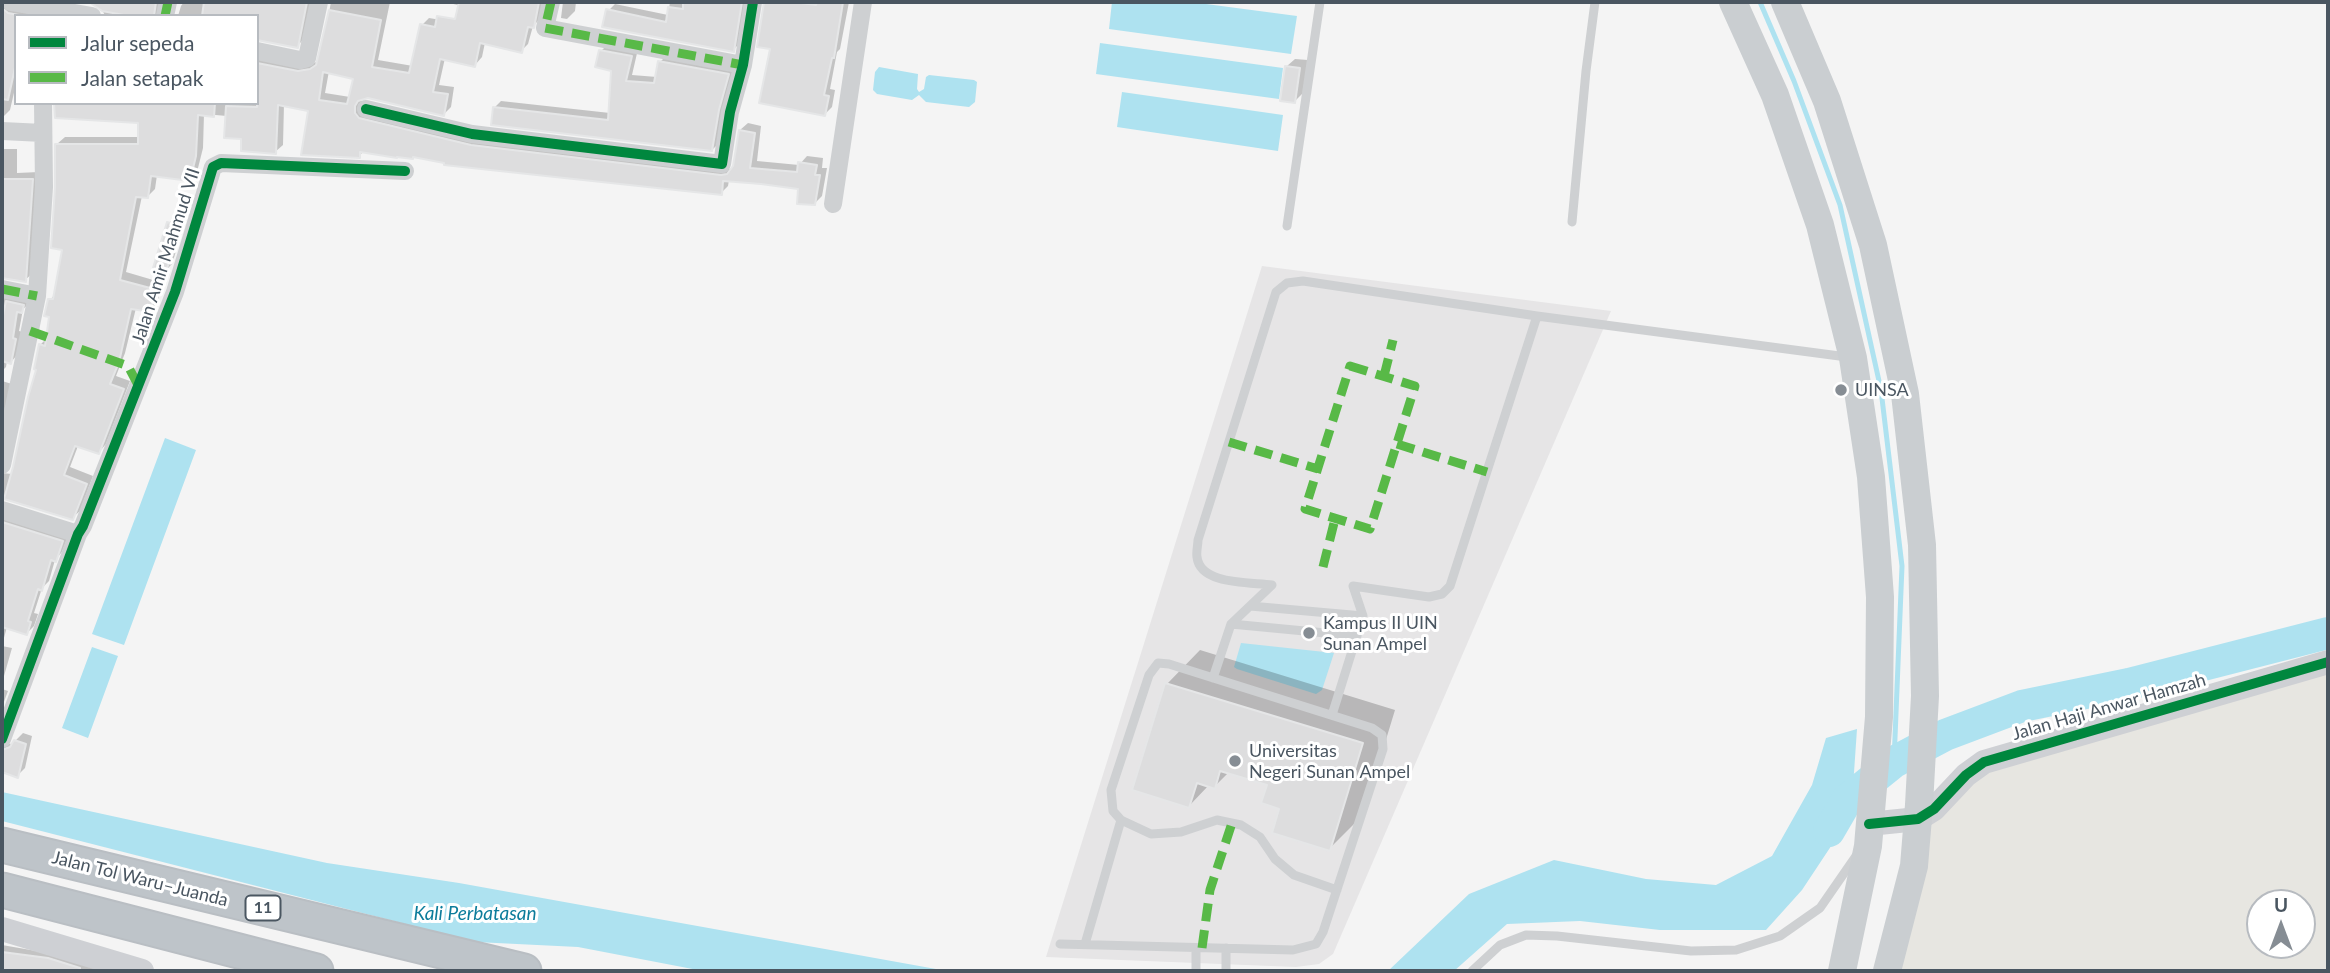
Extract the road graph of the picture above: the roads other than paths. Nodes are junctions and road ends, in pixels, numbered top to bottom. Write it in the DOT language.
graph roads {
  1 [pos="11,2"];
  2 [pos="319,2"];
  3 [pos="551,2"];
  4 [pos="753,2"];
  5 [pos="863,2"];
  6 [pos="1320,2"];
  7 [pos="1595,2"];
  8 [pos="1733,2"];
  9 [pos="1786,2"];
  10 [pos="44,8"];
  11 [pos="80,14"];
  12 [pos="259,51"];
  13 [pos="743,65"];
  14 [pos="43,105"];
  15 [pos="366,109"];
  16 [pos="2,131"];
  17 [pos="43,133"];
  18 [pos="405,171"];
  19 [pos="832,204"];
  20 [pos="1572,222"];
  21 [pos="1287,226"];
  22 [pos="2,289"];
  23 [pos="37,296"];
  24 [pos="1537,316"];
  25 [pos="1853,358"];
  26 [pos="2,465"];
  27 [pos="2,510"];
  28 [pos="78,534"];
  29 [pos="1250,606"];
  30 [pos="1363,617"];
  31 [pos="1231,624"];
  32 [pos="1357,636"];
  33 [pos="2328,662"];
  34 [pos="1213,678"];
  35 [pos="1332,715"];
  36 [pos="2,738"];
  37 [pos="1919,812"];
  38 [pos="1121,821"];
  39 [pos="1869,828"];
  40 [pos="2,845"];
  41 [pos="2,859"];
  42 [pos="2,890"];
  43 [pos="1337,890"];
  44 [pos="2,929"];
  45 [pos="1060,944"];
  46 [pos="1085,944"];
  47 [pos="1196,948"];
  48 [pos="1226,948"];
  49 [pos="136,970"];
  50 [pos="1196,970"];
  51 [pos="1226,970"];
  52 [pos="316,971"];
  53 [pos="462,971"];
  54 [pos="524,971"];
  55 [pos="1472,971"];
  56 [pos="1842,971"];
  57 [pos="1887,971"];
  1 -- 10 [label="street"];
  2 -- 12 [label="street"];
  3 -- 13 [label="street"];
  4 -- 13 [label="street"];
  5 -- 19 [label="street"];
  6 -- 21 [label="lane"];
  7 -- 20 [label="lane"];
  8 -- 25 [label="main road"];
  9 -- 37 [label="main road"];
  10 -- 11 [label="street"];
  13 -- 15 [label="street"];
  14 -- 17 [label="street"];
  16 -- 17 [label="street"];
  17 -- 23 [label="street"];
  18 -- 28 [label="street, Jalan Amir Mahmud VII"];
  22 -- 23 [label="street"];
  23 -- 26 [label="street"];
  24 -- 25 [label="lane"];
  24 -- 29 [label="lane"];
  24 -- 30 [label="lane"];
  25 -- 39 [label="main road"];
  27 -- 28 [label="street"];
  28 -- 36 [label="street"];
  29 -- 30 [label="lane"];
  29 -- 31 [label="lane"];
  30 -- 32 [label="lane"];
  31 -- 32 [label="lane"];
  31 -- 34 [label="lane"];
  32 -- 35 [label="lane"];
  33 -- 37 [label="main road, Jalan Haji Anwar Hamzah"];
  34 -- 35 [label="lane"];
  34 -- 38 [label="lane"];
  35 -- 43 [label="lane"];
  37 -- 39 [label="main road"];
  37 -- 57 [label="main road"];
  38 -- 43 [label="lane"];
  38 -- 46 [label="lane"];
  39 -- 55 [label="lane"];
  39 -- 56 [label="main road"];
  40 -- 54 [label="highway, Jalan Tol Waru–Juanda / 11"];
  41 -- 53 [label="main road"];
  42 -- 52 [label="highway"];
  43 -- 48 [label="lane"];
  44 -- 49 [label="main road"];
  45 -- 46 [label="lane"];
  46 -- 47 [label="lane"];
  47 -- 48 [label="lane"];
  47 -- 50 [label="lane"];
  48 -- 51 [label="lane"];
}
